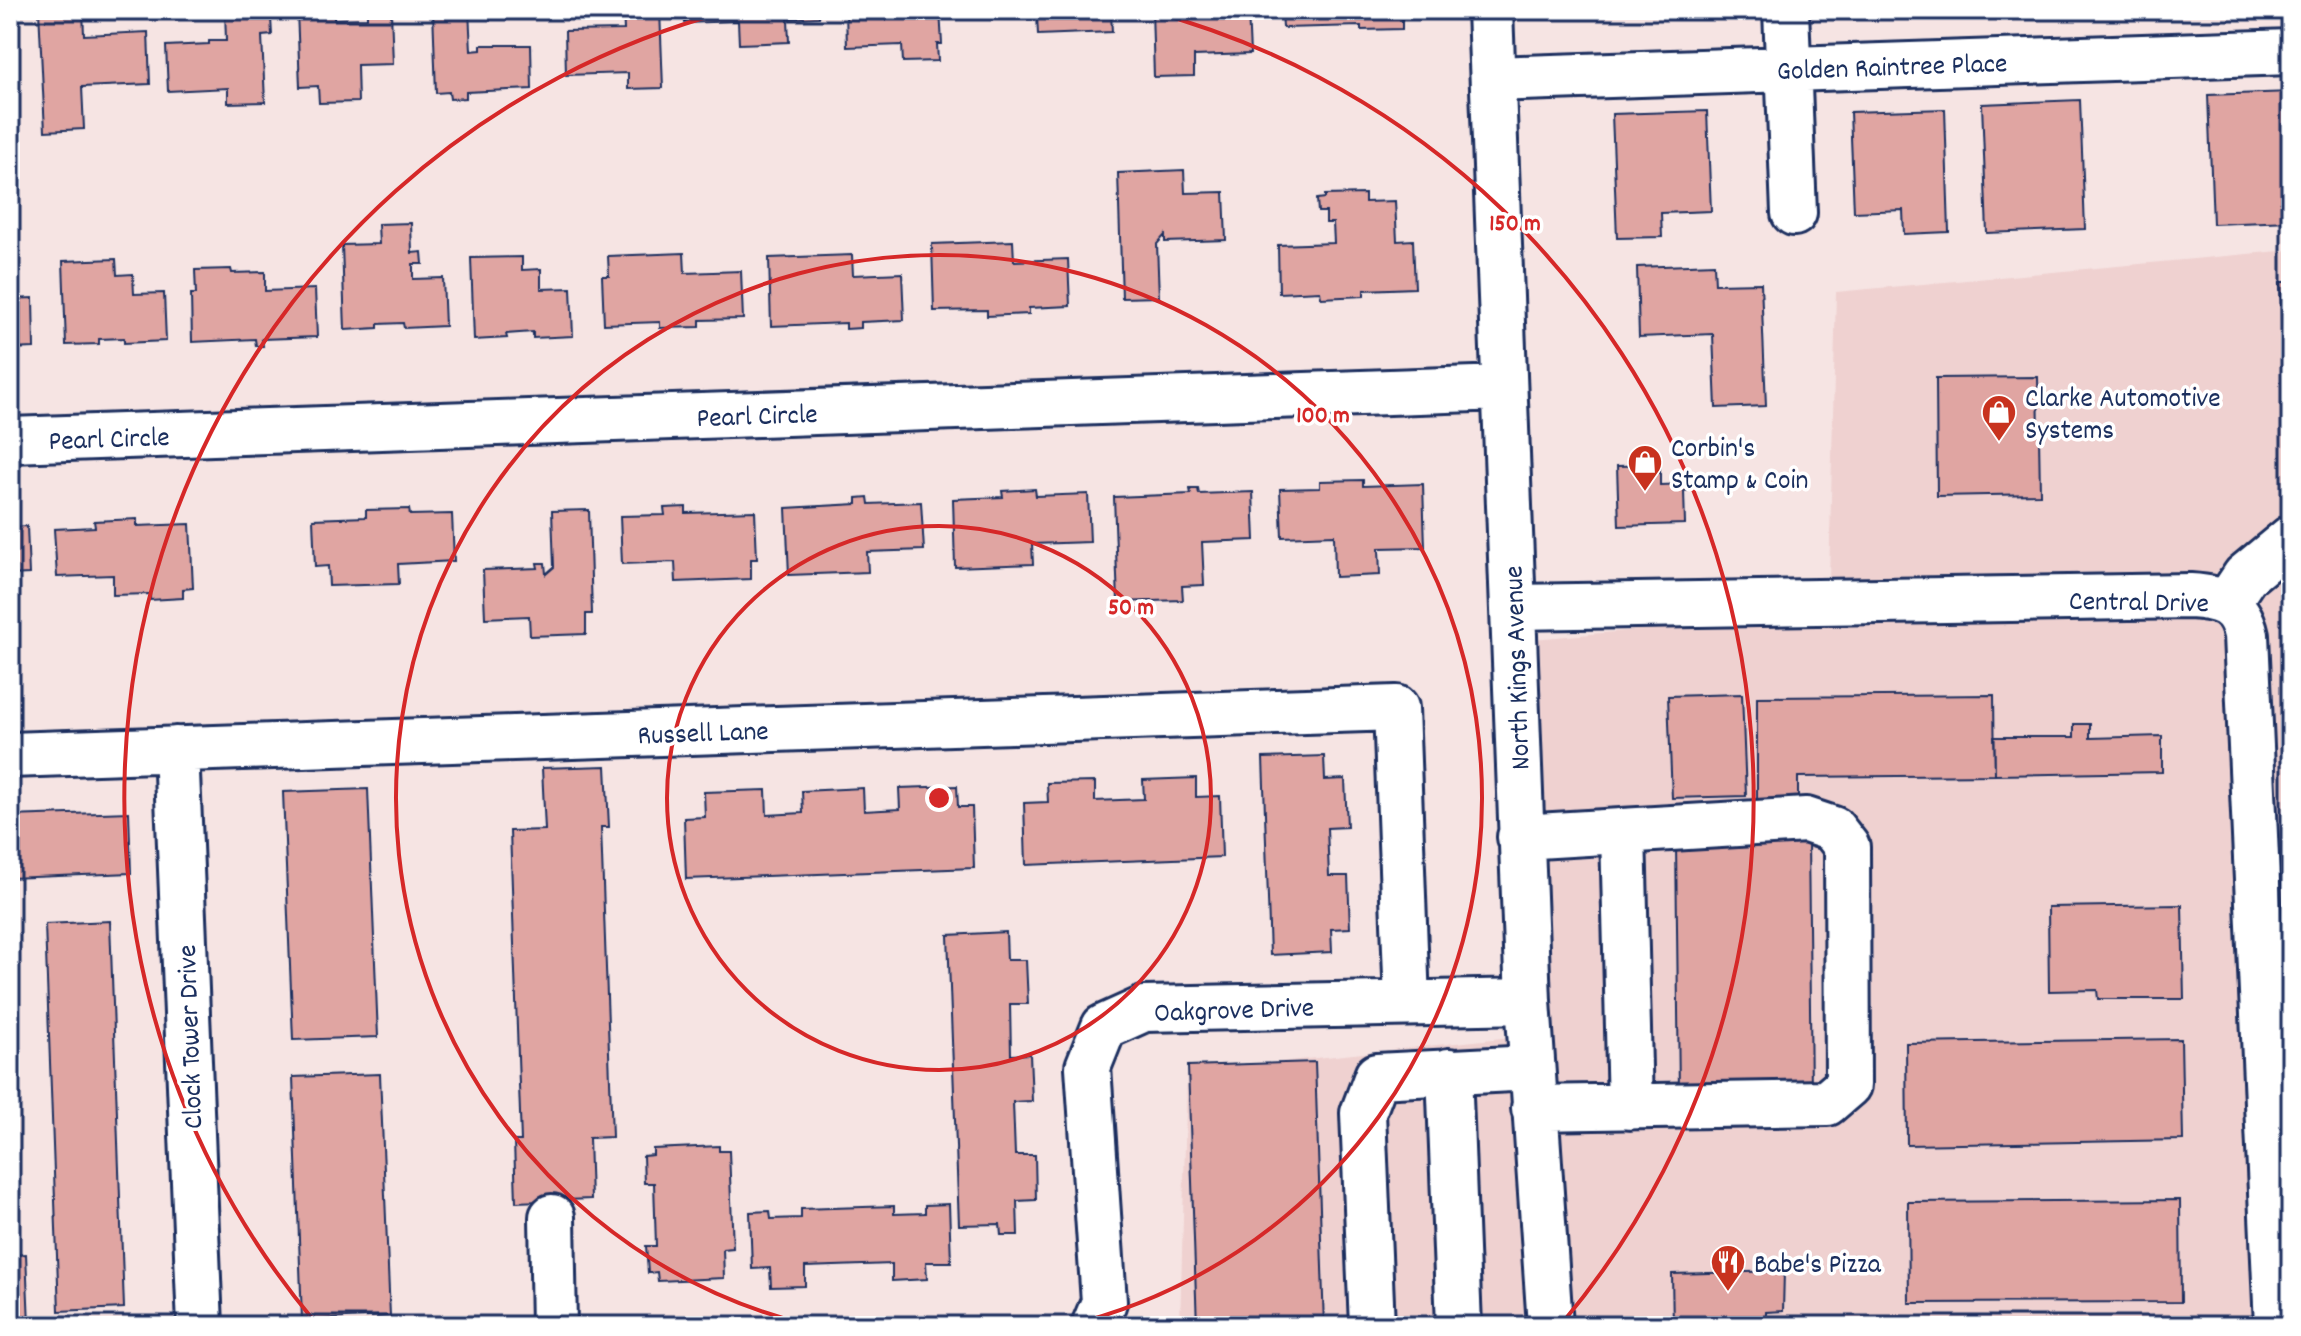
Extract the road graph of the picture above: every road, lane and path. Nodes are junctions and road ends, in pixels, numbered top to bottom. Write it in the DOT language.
graph roads {
  1 [pos="1490,10"];
  2 [pos="1786,10"];
  3 [pos="2291,52"];
  4 [pos="1789,69"];
  5 [pos="1493,79"];
  6 [pos="1794,213"];
  7 [pos="1504,388"];
  8 [pos="10,440"];
  9 [pos="2291,538"];
  10 [pos="2227,603"];
  11 [pos="1513,607"];
  12 [pos="176,749"];
  13 [pos="10,755"];
  14 [pos="1623,832"];
  15 [pos="1520,837"];
  16 [pos="2276,957"];
  17 [pos="1528,1001"];
  18 [pos="1407,1003"];
  19 [pos="2278,1046"];
  20 [pos="1449,1071"];
  21 [pos="1532,1088"];
  22 [pos="1630,1107"];
  23 [pos="2280,1158"];
  24 [pos="552,1217"];
  25 [pos="200,1326"];
  26 [pos="554,1326"];
  27 [pos="1094,1326"];
  28 [pos="1372,1326"];
  29 [pos="1459,1326"];
  30 [pos="1550,1326"];
  31 [pos="2277,1326"];
  1 -- 5 [label="street, North Kings Avenue"];
  2 -- 4 [label="street"];
  3 -- 4 [label="street, Golden Raintree Place"];
  4 -- 5 [label="street, Golden Raintree Place"];
  4 -- 6 [label="street"];
  5 -- 7 [label="street, North Kings Avenue"];
  7 -- 8 [label="street, Pearl Circle"];
  7 -- 11 [label="street, North Kings Avenue"];
  9 -- 10 [label="street"];
  10 -- 11 [label="street, Central Drive"];
  10 -- 16 [label="street, Central Drive"];
  11 -- 15 [label="street, North Kings Avenue"];
  12 -- 13 [label="street, Russell Lane"];
  12 -- 18 [label="street, Russell Lane"];
  12 -- 25 [label="street, Clock Tower Drive"];
  14 -- 15 [label="street"];
  14 -- 22 [label="street"];
  14 -- 22 [label="street"];
  15 -- 17 [label="street, North Kings Avenue"];
  16 -- 19 [label="street, Central Drive"];
  17 -- 18 [label="street, Oakgrove Drive"];
  17 -- 21 [label="street, North Kings Avenue"];
  18 -- 27 [label="street, Oakgrove Drive"];
  19 -- 23 [label="street, Central Drive"];
  20 -- 21 [label="street"];
  20 -- 28 [label="street"];
  20 -- 29 [label="street"];
  21 -- 22 [label="street"];
  21 -- 30 [label="street, North Kings Avenue"];
  23 -- 31 [label="street, Central Drive"];
  24 -- 26 [label="street"];
}
